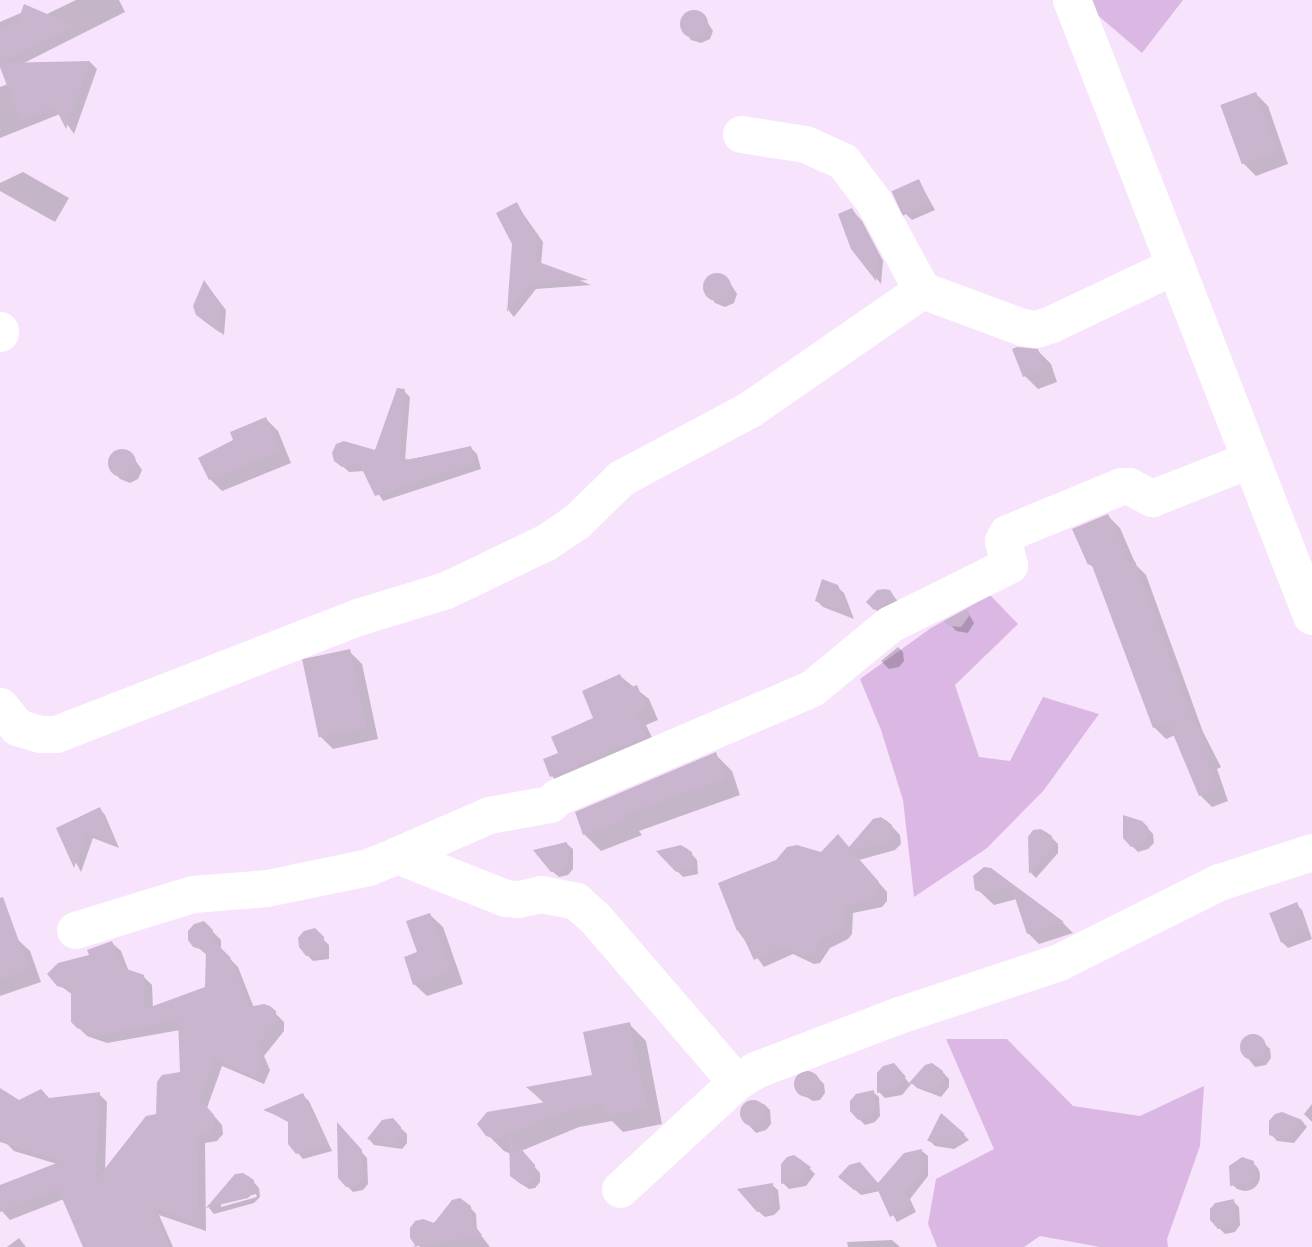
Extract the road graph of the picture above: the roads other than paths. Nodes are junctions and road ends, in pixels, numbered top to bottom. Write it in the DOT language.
graph roads {
  1 [pos="1072,0"];
  2 [pos="741,134"];
  3 [pos="1176,265"];
  4 [pos="922,290"];
  5 [pos="1251,459"];
  6 [pos="1312,617"];
  7 [pos="0,706"];
  8 [pos="1312,852"];
  9 [pos="397,855"];
  10 [pos="75,930"];
  11 [pos="736,1082"];
  12 [pos="620,1189"];
  1 -- 3 [label="street"];
  2 -- 4 [label="street"];
  3 -- 4 [label="street"];
  3 -- 5 [label="street"];
  4 -- 7 [label="street"];
  5 -- 6 [label="street"];
  5 -- 9 [label="street"];
  8 -- 11 [label="street"];
  9 -- 10 [label="street"];
  9 -- 11 [label="street"];
  11 -- 12 [label="street"];
}
